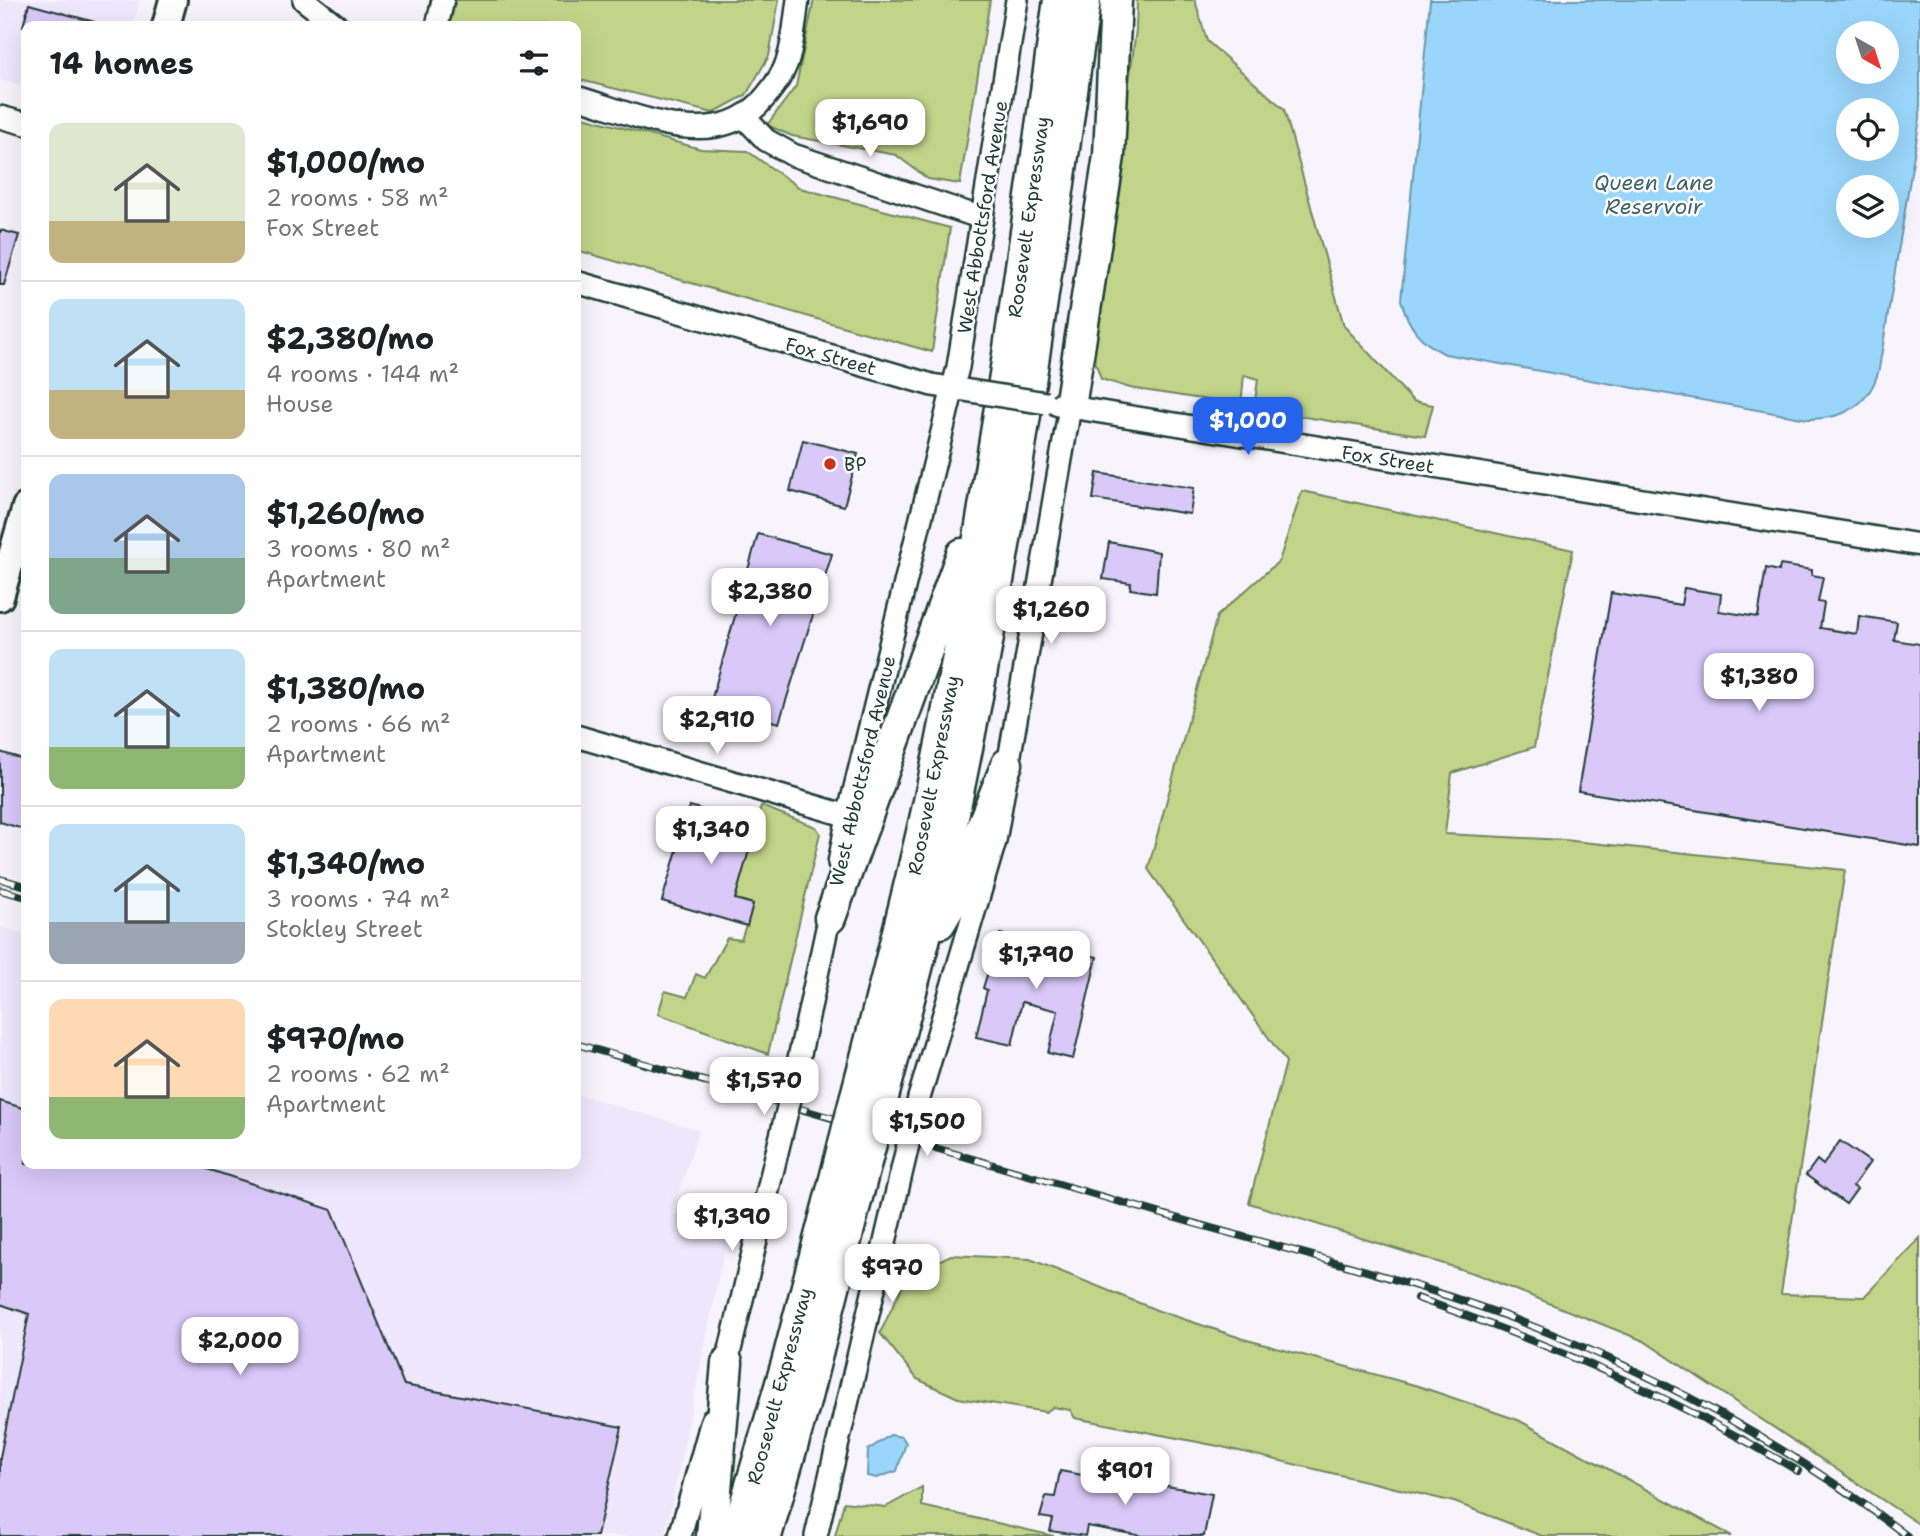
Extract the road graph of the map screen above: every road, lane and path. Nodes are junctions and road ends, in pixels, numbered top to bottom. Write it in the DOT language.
graph roads {
  1 [pos="173,0"];
  2 [pos="304,0"];
  3 [pos="443,0"];
  4 [pos="798,0"];
  5 [pos="1017,0"];
  6 [pos="1059,0"];
  7 [pos="1085,0"];
  8 [pos="1116,0"];
  9 [pos="167,21"];
  10 [pos="331,21"];
  11 [pos="438,21"];
  12 [pos="581,98"];
  13 [pos="0,117"];
  14 [pos="745,118"];
  15 [pos="21,123"];
  16 [pos="982,218"];
  17 [pos="581,283"];
  18 [pos="959,389"];
  19 [pos="1058,405"];
  20 [pos="983,502"];
  21 [pos="21,543"];
  22 [pos="1920,545"];
  23 [pos="17,572"];
  24 [pos="0,597"];
  25 [pos="581,737"];
  26 [pos="1007,764"];
  27 [pos="848,816"];
  28 [pos="830,918"];
  29 [pos="920,957"];
  30 [pos="869,1096"];
  31 [pos="846,1188"];
  32 [pos="727,1363"];
  33 [pos="680,1536"];
  34 [pos="712,1536"];
  35 [pos="736,1536"];
  36 [pos="766,1536"];
  37 [pos="816,1536"];
  1 -- 9 [label="main road"];
  2 -- 10 [label="street"];
  3 -- 11 [label="street"];
  4 -- 14 [label="street"];
  5 -- 16 [label="street, West Abbottsford Avenue"];
  6 -- 20 [label="highway, Roosevelt Expressway"];
  7 -- 29 [label="highway, Roosevelt Expressway"];
  8 -- 19 [label="highway"];
  12 -- 14 [label="street"];
  13 -- 15 [label="street"];
  14 -- 16 [label="street"];
  16 -- 18 [label="street, West Abbottsford Avenue"];
  17 -- 18 [label="street, Fox Street"];
  18 -- 19 [label="street, Fox Street, bridge"];
  18 -- 27 [label="street, West Abbottsford Avenue"];
  19 -- 22 [label="street, Fox Street"];
  19 -- 26 [label="street"];
  20 -- 28 [label="highway"];
  20 -- 30 [label="highway, Roosevelt Expressway"];
  21 -- 23 [label="main road"];
  23 -- 24 [label="main road"];
  25 -- 27 [label="street"];
  26 -- 29 [label="highway"];
  26 -- 37 [label="street, bridge"];
  27 -- 28 [label="street, West Abbottsford Avenue"];
  28 -- 32 [label="street, West Abbottsford Avenue, bridge"];
  29 -- 30 [label="highway, Roosevelt Expressway"];
  30 -- 31 [label="highway, Roosevelt Expressway, bridge"];
  31 -- 35 [label="highway, Roosevelt Expressway"];
  31 -- 36 [label="highway, Roosevelt Expressway"];
  32 -- 33 [label="street, West Abbottsford Avenue"];
  32 -- 34 [label="highway"];
}
